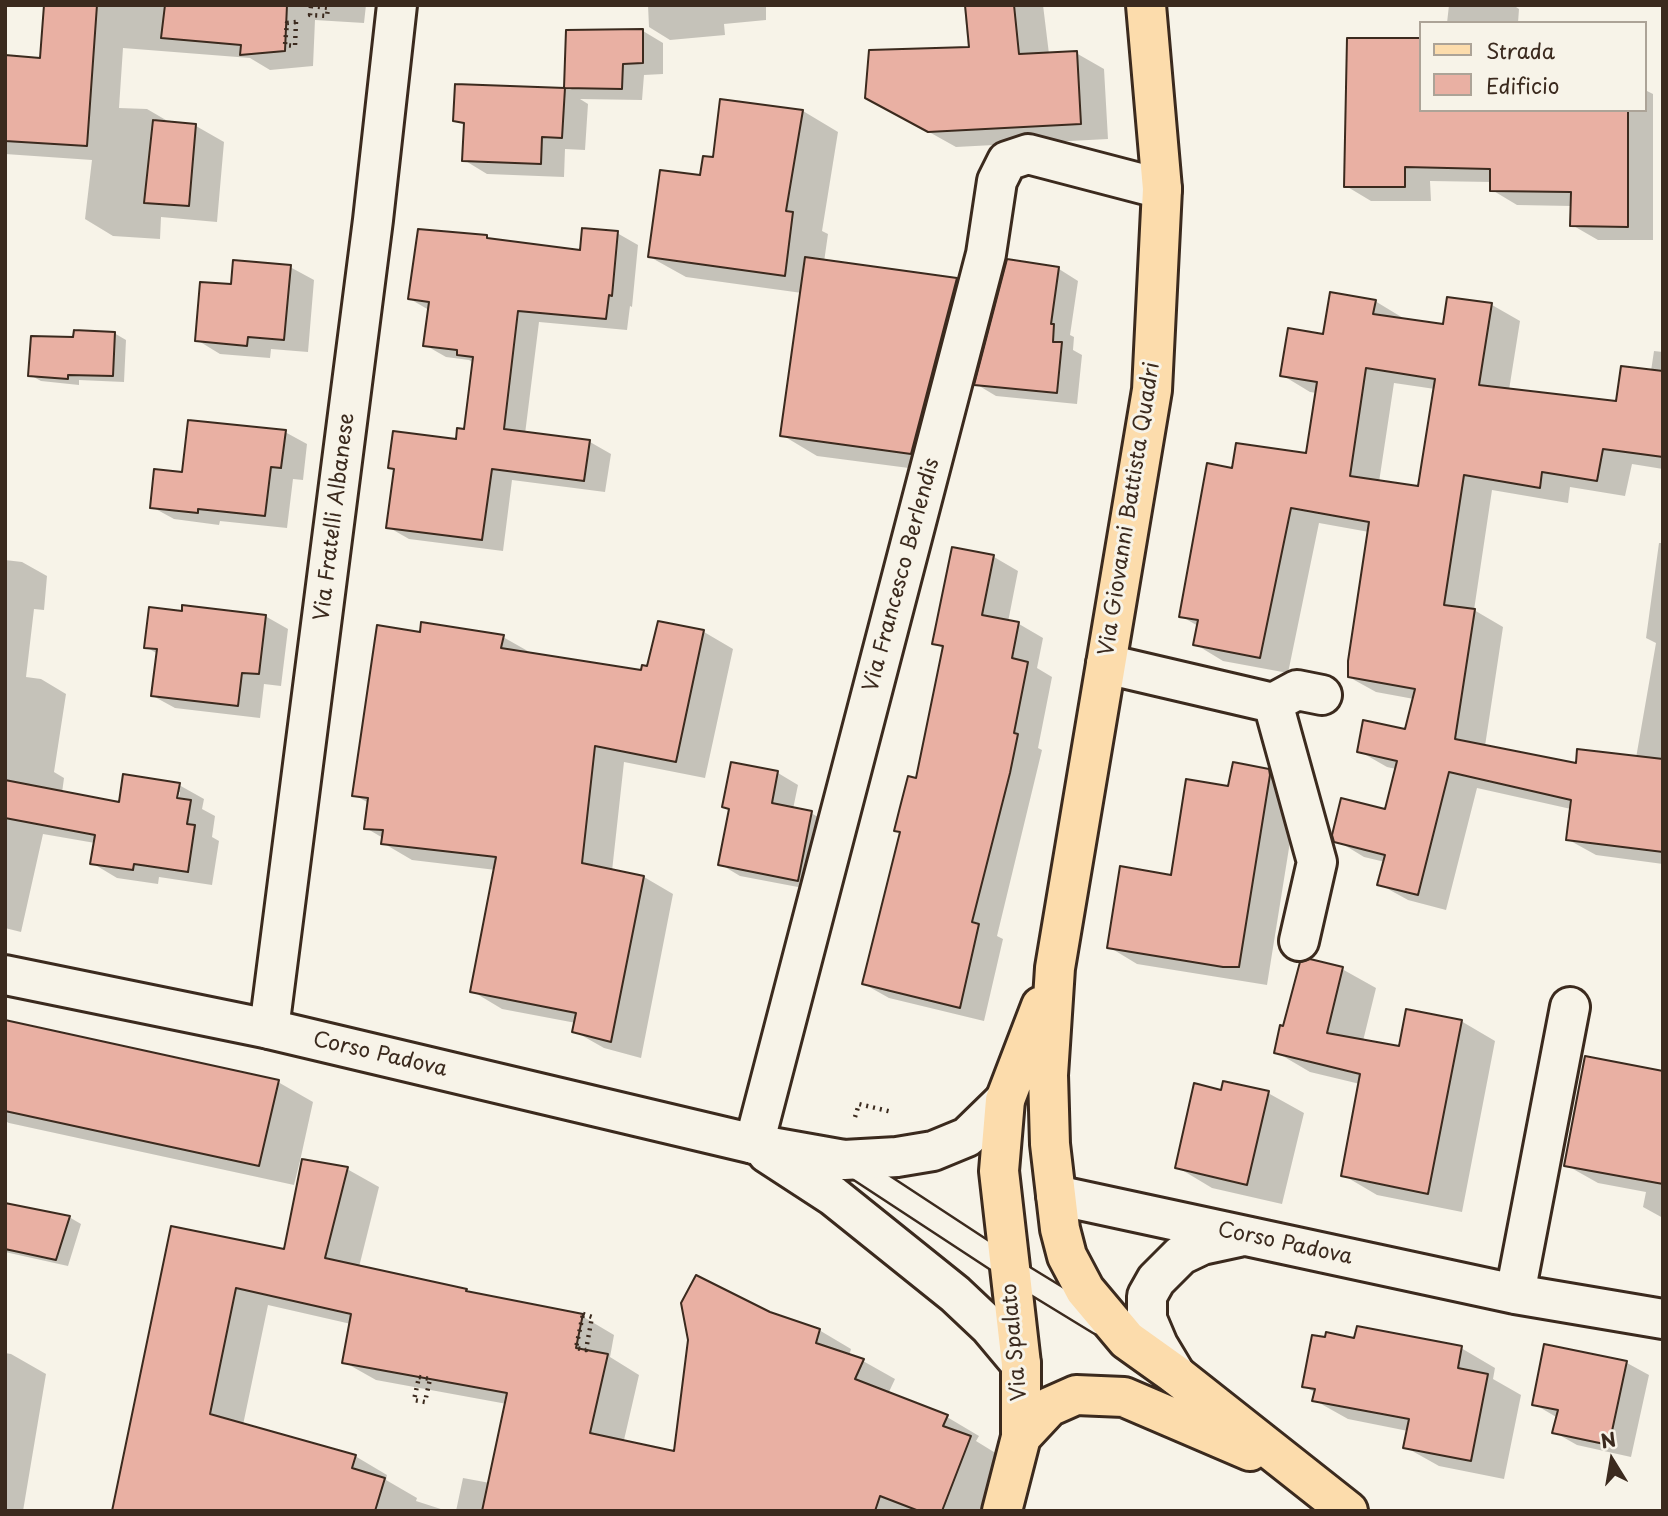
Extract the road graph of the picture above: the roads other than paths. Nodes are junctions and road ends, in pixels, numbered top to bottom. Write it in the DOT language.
graph roads {
  1 [pos="397,5"];
  2 [pos="1146,5"];
  3 [pos="1161,190"];
  4 [pos="1106,664"];
  5 [pos="1322,695"];
  6 [pos="1273,703"];
  7 [pos="1299,941"];
  8 [pos="1055,968"];
  9 [pos="5,975"];
  10 [pos="1570,1007"];
  11 [pos="269,1029"];
  12 [pos="1005,1100"];
  13 [pos="1049,1110"];
  14 [pos="754,1144"];
  15 [pos="845,1160"];
  16 [pos="999,1171"];
  17 [pos="1056,1195"];
  18 [pos="1244,1236"];
  19 [pos="1009,1268"];
  20 [pos="1515,1294"];
  21 [pos="1663,1320"];
  22 [pos="1126,1340"];
  23 [pos="1021,1364"];
  24 [pos="1176,1375"];
  25 [pos="1021,1437"];
  26 [pos="1297,1471"];
  27 [pos="1002,1511"];
  28 [pos="1348,1511"];
  1 -- 11 [label="street, Via Fratelli Albanese"];
  2 -- 3 [label="main road, Via Giovanni Battista Quadri"];
  3 -- 4 [label="main road, Via Giovanni Battista Quadri"];
  3 -- 14 [label="street, Via Francesco Berlendis"];
  4 -- 6 [label="street"];
  4 -- 8 [label="main road, Via Giovanni Battista Quadri"];
  5 -- 6 [label="street"];
  6 -- 7 [label="street"];
  8 -- 12 [label="main road, Via Giovanni Battista Quadri"];
  8 -- 13 [label="main road, Via Giovanni Battista Quadri"];
  9 -- 11 [label="street, Corso Padova"];
  10 -- 20 [label="street"];
  11 -- 14 [label="street, Corso Padova"];
  12 -- 13 [label="street"];
  12 -- 15 [label="street, Corso Padova"];
  12 -- 16 [label="main road, Via Giovanni Battista Quadri"];
  13 -- 17 [label="main road, Via Giovanni Battista Quadri"];
  14 -- 15 [label="street, Corso Padova"];
  14 -- 23 [label="street, Corso Padova"];
  15 -- 19 [label="lane, Corso Padova"];
  16 -- 19 [label="main road, Via Spalato"];
  17 -- 18 [label="street, Corso Padova"];
  17 -- 22 [label="main road, Via Giovanni Battista Quadri"];
  18 -- 20 [label="street, Corso Padova"];
  18 -- 24 [label="street"];
  19 -- 22 [label="lane, Corso Padova"];
  19 -- 23 [label="main road, Via Spalato"];
  20 -- 21 [label="street, Corso Padova"];
  22 -- 24 [label="main road, Via Giovanni Battista Quadri"];
  23 -- 25 [label="main road, Via Spalato"];
  24 -- 26 [label="main road, Via Giovanni Battista Quadri"];
  25 -- 26 [label="main road"];
  25 -- 27 [label="main road, Via Spalato"];
  26 -- 28 [label="main road"];
}
